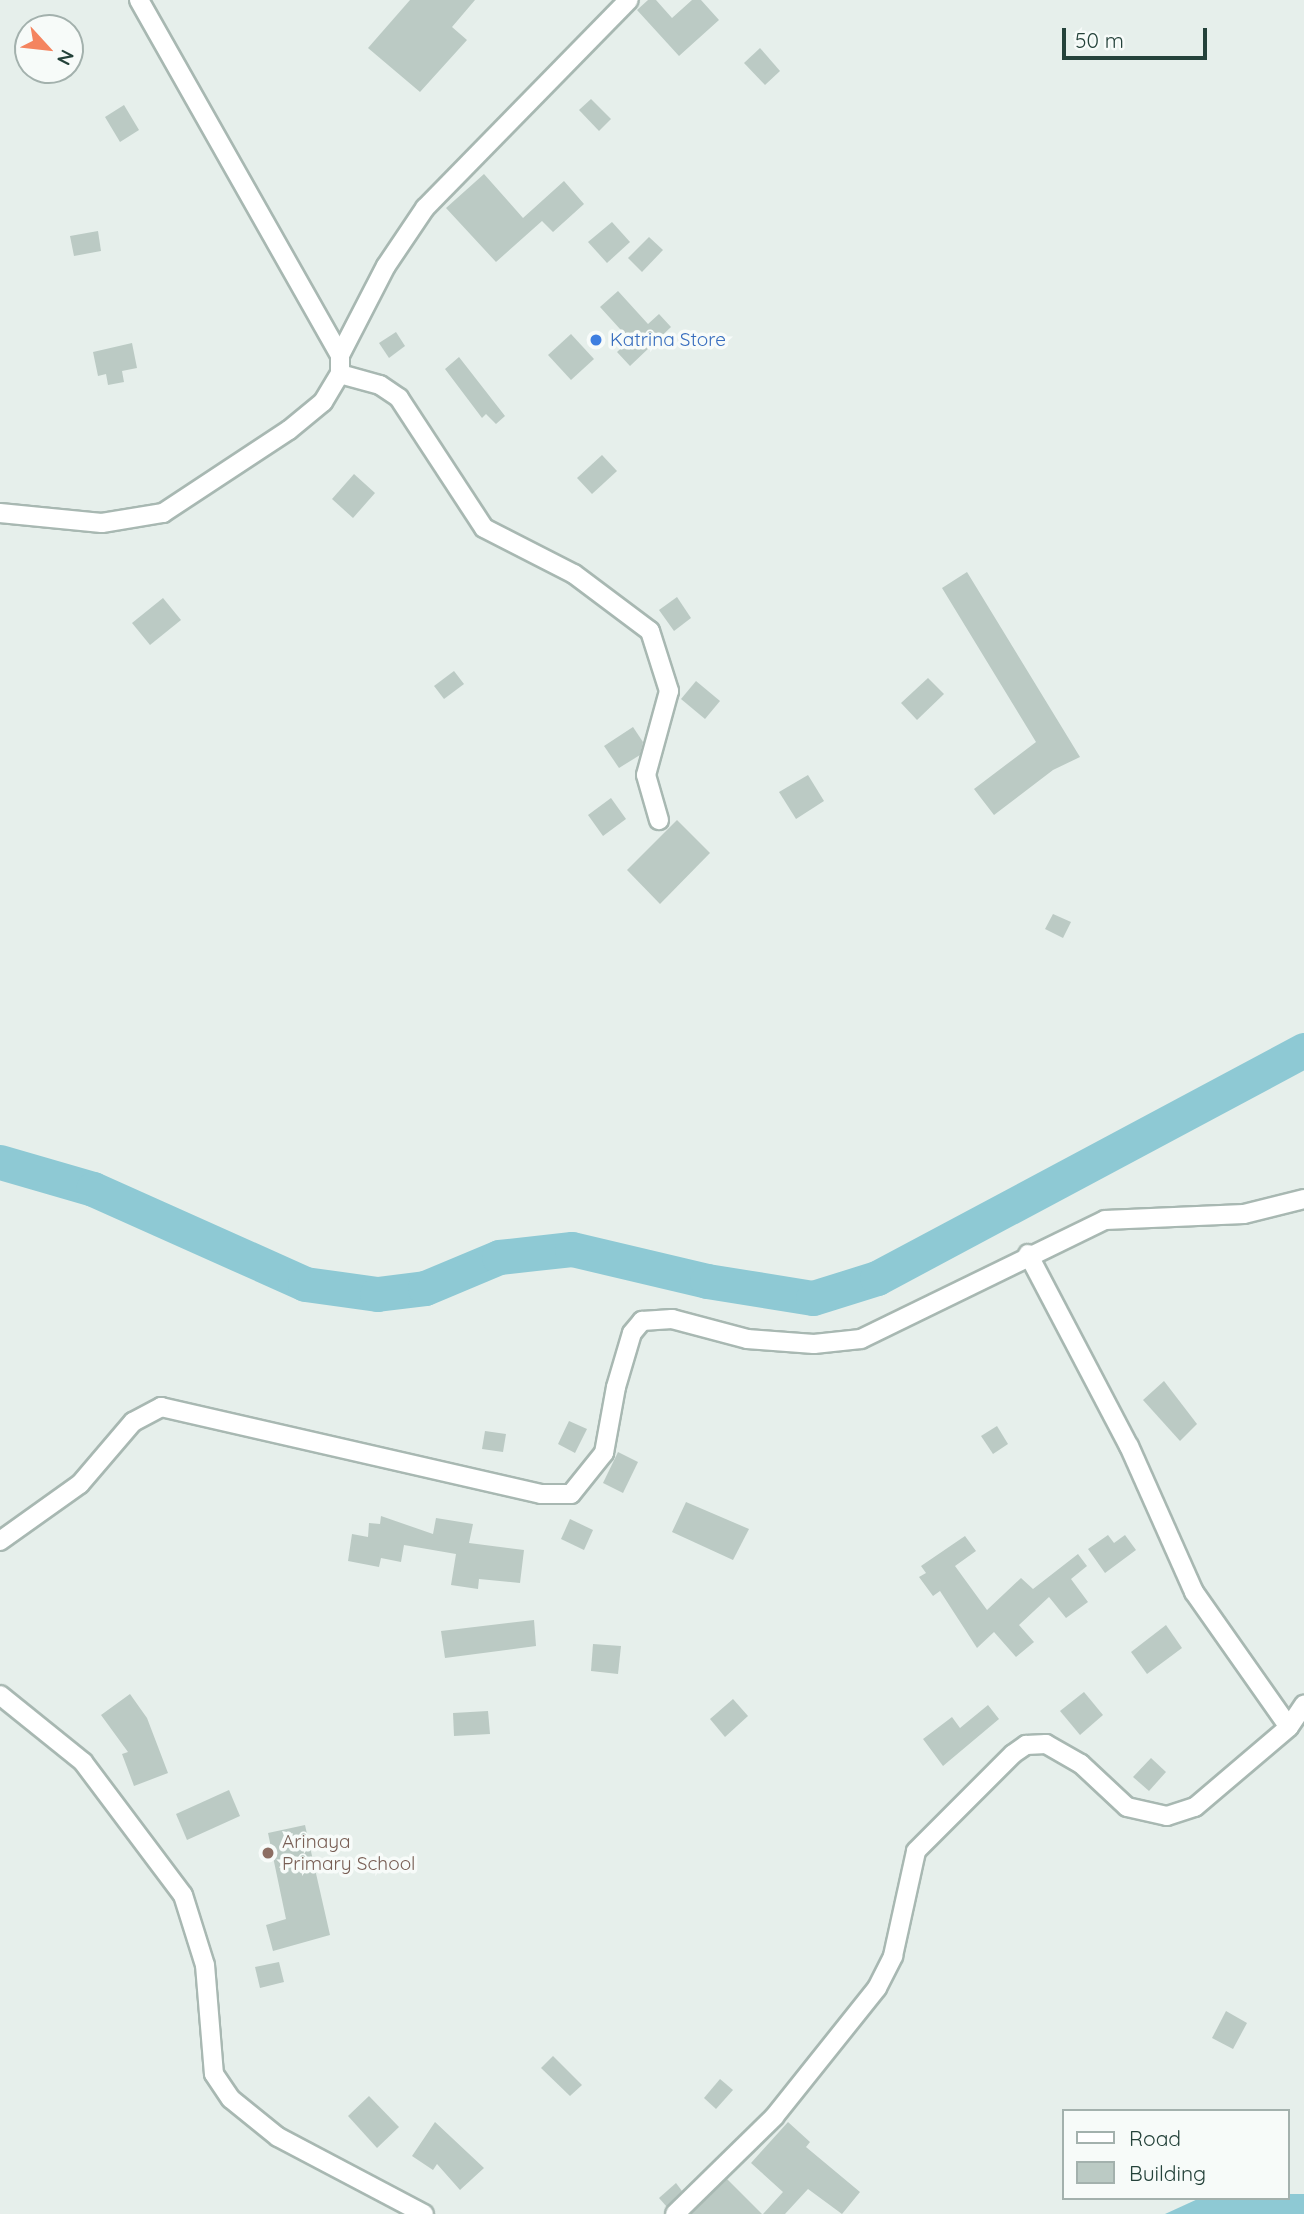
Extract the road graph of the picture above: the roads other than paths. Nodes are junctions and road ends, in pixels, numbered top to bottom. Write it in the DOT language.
graph roads {
  1 [pos="139,0"];
  2 [pos="629,0"];
  3 [pos="340,355"];
  4 [pos="340,374"];
  5 [pos="0,513"];
  6 [pos="659,820"];
  7 [pos="1304,1199"];
  8 [pos="1028,1254"];
  9 [pos="0,1541"];
  10 [pos="0,1695"];
  11 [pos="1304,1706"];
  12 [pos="1289,1727"];
  13 [pos="424,2214"];
  14 [pos="675,2214"];
  1 -- 3 [label="street"];
  2 -- 3 [label="street"];
  3 -- 4 [label="street"];
  4 -- 5 [label="street"];
  4 -- 6 [label="street"];
  7 -- 8 [label="street"];
  8 -- 9 [label="street"];
  8 -- 12 [label="street"];
  10 -- 13 [label="street"];
  11 -- 12 [label="street"];
  12 -- 14 [label="street"];
}
